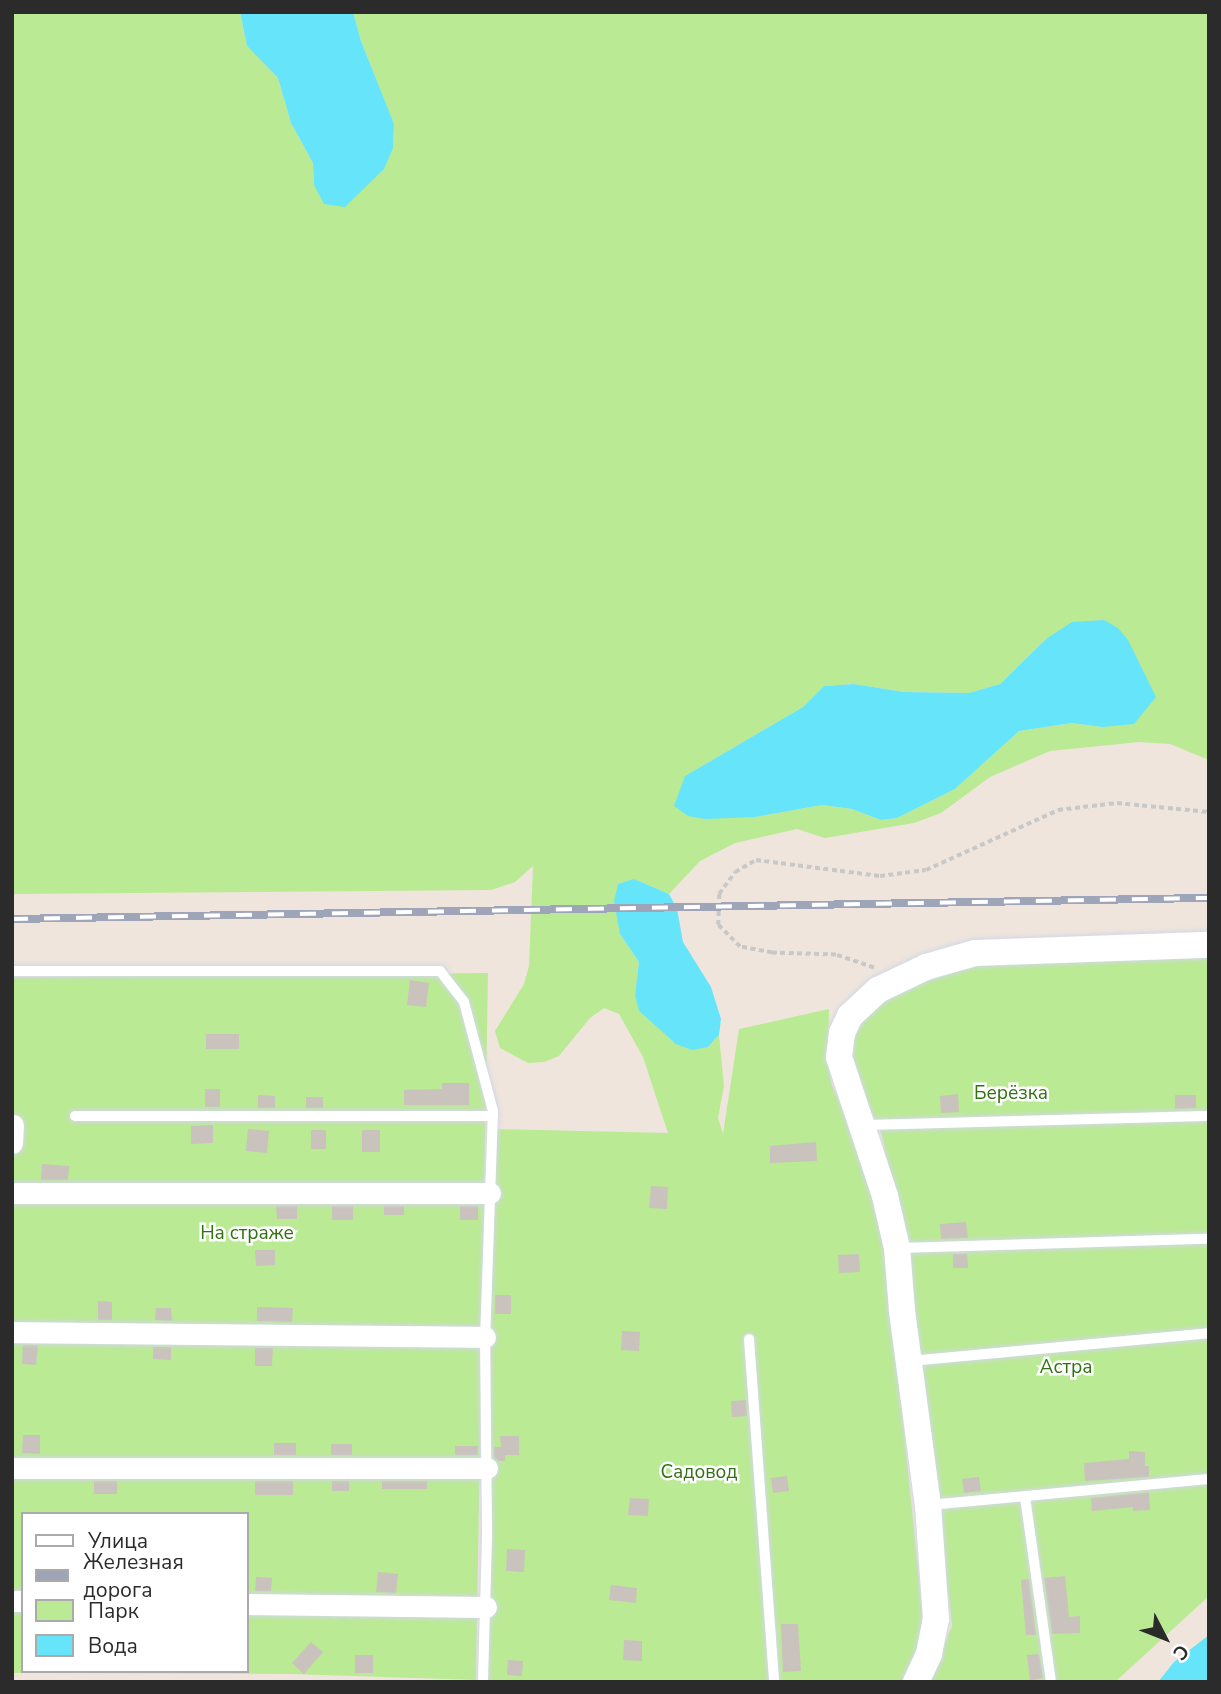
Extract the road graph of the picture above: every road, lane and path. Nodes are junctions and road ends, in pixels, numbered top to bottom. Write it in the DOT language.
graph roads {
  1 [pos="1209,812"];
  2 [pos="1209,945"];
  3 [pos="12,971"];
  4 [pos="902,978"];
  5 [pos="493,1115"];
  6 [pos="75,1116"];
  7 [pos="1209,1116"];
  8 [pos="862,1125"];
  9 [pos="12,1192"];
  10 [pos="490,1193"];
  11 [pos="1209,1239"];
  12 [pos="897,1248"];
  13 [pos="12,1332"];
  14 [pos="1209,1333"];
  15 [pos="485,1336"];
  16 [pos="749,1339"];
  17 [pos="910,1361"];
  18 [pos="12,1468"];
  19 [pos="487,1468"];
  20 [pos="1209,1479"];
  21 [pos="1026,1497"];
  22 [pos="928,1506"];
  23 [pos="248,1604"];
  24 [pos="486,1607"];
  25 [pos="483,1682"];
  26 [pos="774,1682"];
  27 [pos="916,1682"];
  28 [pos="1051,1682"];
  1 -- 4 [label="path"];
  2 -- 4 [label="street"];
  3 -- 5 [label="lane"];
  4 -- 8 [label="street"];
  5 -- 6 [label="lane"];
  5 -- 10 [label="lane"];
  7 -- 8 [label="lane"];
  8 -- 12 [label="street"];
  9 -- 10 [label="street"];
  10 -- 15 [label="lane"];
  11 -- 12 [label="lane"];
  12 -- 17 [label="street"];
  13 -- 15 [label="street"];
  14 -- 17 [label="lane"];
  15 -- 19 [label="lane"];
  16 -- 26 [label="lane"];
  17 -- 22 [label="street"];
  18 -- 19 [label="street"];
  19 -- 24 [label="lane"];
  20 -- 21 [label="lane"];
  21 -- 22 [label="lane"];
  21 -- 28 [label="lane"];
  22 -- 27 [label="street"];
  23 -- 24 [label="street"];
  24 -- 25 [label="lane"];
}
